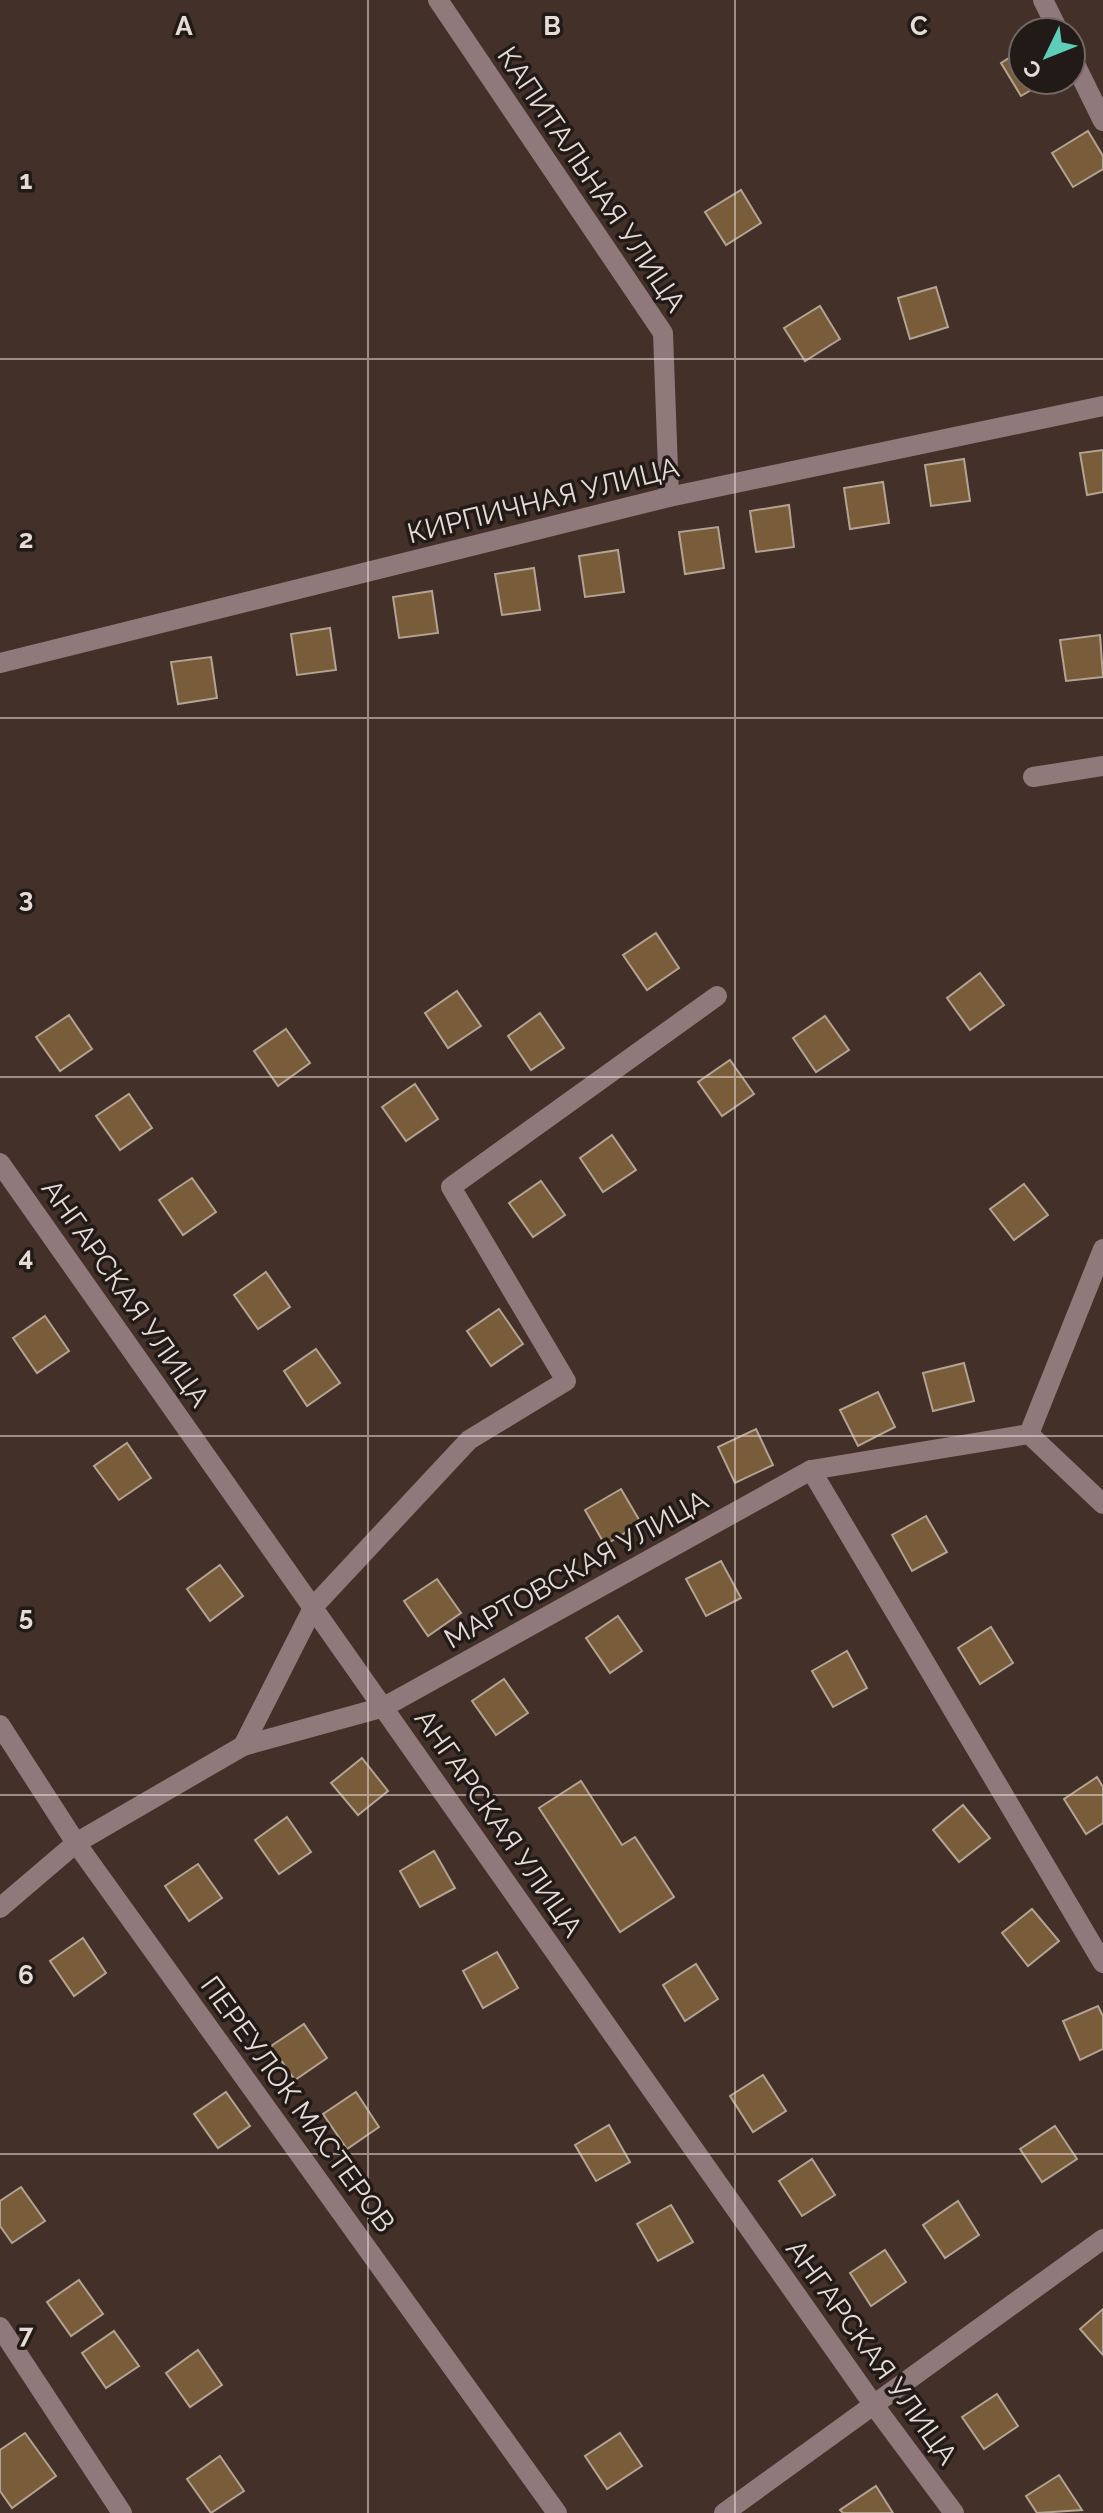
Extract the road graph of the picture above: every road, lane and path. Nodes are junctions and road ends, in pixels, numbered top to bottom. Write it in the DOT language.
graph roads {
  1 [pos="438,0"];
  2 [pos="1087,88"];
  3 [pos="1103,121"];
  4 [pos="1103,406"];
  5 [pos="669,497"];
  6 [pos="0,663"];
  7 [pos="1103,766"];
  8 [pos="1033,777"];
  9 [pos="717,996"];
  10 [pos="0,1163"];
  11 [pos="1103,1249"];
  12 [pos="1029,1434"];
  13 [pos="811,1470"];
  14 [pos="1103,1504"];
  15 [pos="314,1606"];
  16 [pos="384,1707"];
  17 [pos="0,1725"];
  18 [pos="243,1746"];
  19 [pos="76,1843"];
  20 [pos="0,1908"];
  21 [pos="1103,1963"];
  22 [pos="1103,2239"];
  23 [pos="0,2327"];
  24 [pos="873,2404"];
  25 [pos="122,2513"];
  26 [pos="557,2513"];
  27 [pos="724,2513"];
  28 [pos="954,2513"];
  1 -- 5 [label="street, КАПИТАЛЬНАЯ УЛИЦА"];
  2 -- 3 [label="street"];
  4 -- 5 [label="street, КИРПИЧНАЯ УЛИЦА"];
  5 -- 6 [label="street, КИРПИЧНАЯ УЛИЦА"];
  7 -- 8 [label="street"];
  9 -- 15 [label="street"];
  10 -- 15 [label="street, АНГАРСКАЯ УЛИЦА"];
  11 -- 12 [label="street"];
  12 -- 13 [label="street, МАРТОВСКАЯ УЛИЦА"];
  12 -- 14 [label="street"];
  13 -- 16 [label="street, МАРТОВСКАЯ УЛИЦА"];
  13 -- 21 [label="street"];
  15 -- 16 [label="street, АНГАРСКАЯ УЛИЦА"];
  15 -- 18 [label="street"];
  16 -- 18 [label="street, МАРТОВСКАЯ УЛИЦА"];
  16 -- 24 [label="street, АНГАРСКАЯ УЛИЦА"];
  17 -- 19 [label="street, ПЕРЕУЛОК МАСТЕРОВ"];
  18 -- 19 [label="street, МАРТОВСКАЯ УЛИЦА"];
  19 -- 20 [label="street, МАРТОВСКАЯ УЛИЦА"];
  19 -- 26 [label="street, ПЕРЕУЛОК МАСТЕРОВ"];
  22 -- 24 [label="street"];
  23 -- 25 [label="street"];
  24 -- 27 [label="street"];
  24 -- 28 [label="street, АНГАРСКАЯ УЛИЦА"];
}
